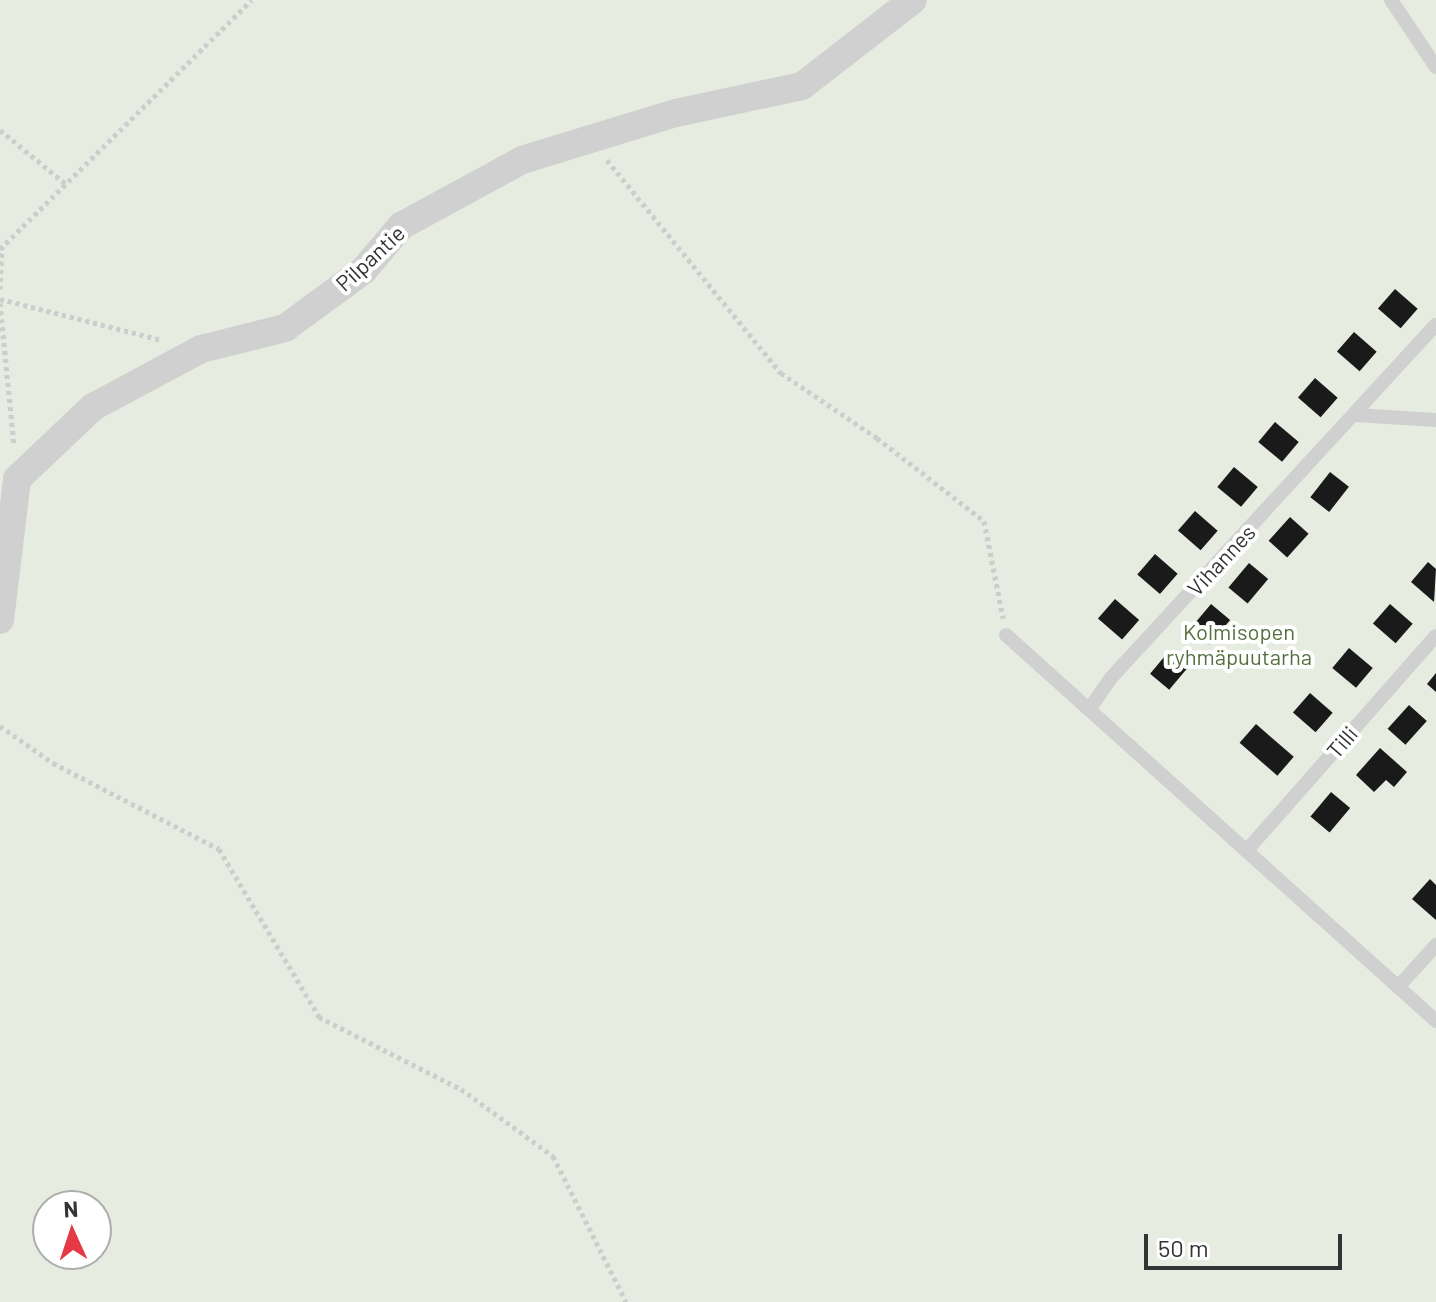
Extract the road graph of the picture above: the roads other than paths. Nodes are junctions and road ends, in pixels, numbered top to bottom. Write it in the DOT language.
graph roads {
  1 [pos="913,0"];
  2 [pos="1391,0"];
  3 [pos="1436,67"];
  4 [pos="1436,325"];
  5 [pos="1355,415"];
  6 [pos="1436,420"];
  7 [pos="0,620"];
  8 [pos="1006,635"];
  9 [pos="1436,636"];
  10 [pos="1090,708"];
  11 [pos="1248,849"];
  12 [pos="1436,945"];
  13 [pos="1398,987"];
  14 [pos="1436,1021"];
  1 -- 7 [label="street, Pilpantie"];
  2 -- 3 [label="lane"];
  4 -- 5 [label="lane, Vihannes"];
  5 -- 6 [label="lane"];
  5 -- 10 [label="lane, Vihannes"];
  8 -- 10 [label="lane"];
  9 -- 11 [label="lane, Tilli"];
  10 -- 11 [label="lane"];
  11 -- 13 [label="lane"];
  12 -- 13 [label="lane"];
  13 -- 14 [label="lane"];
}
